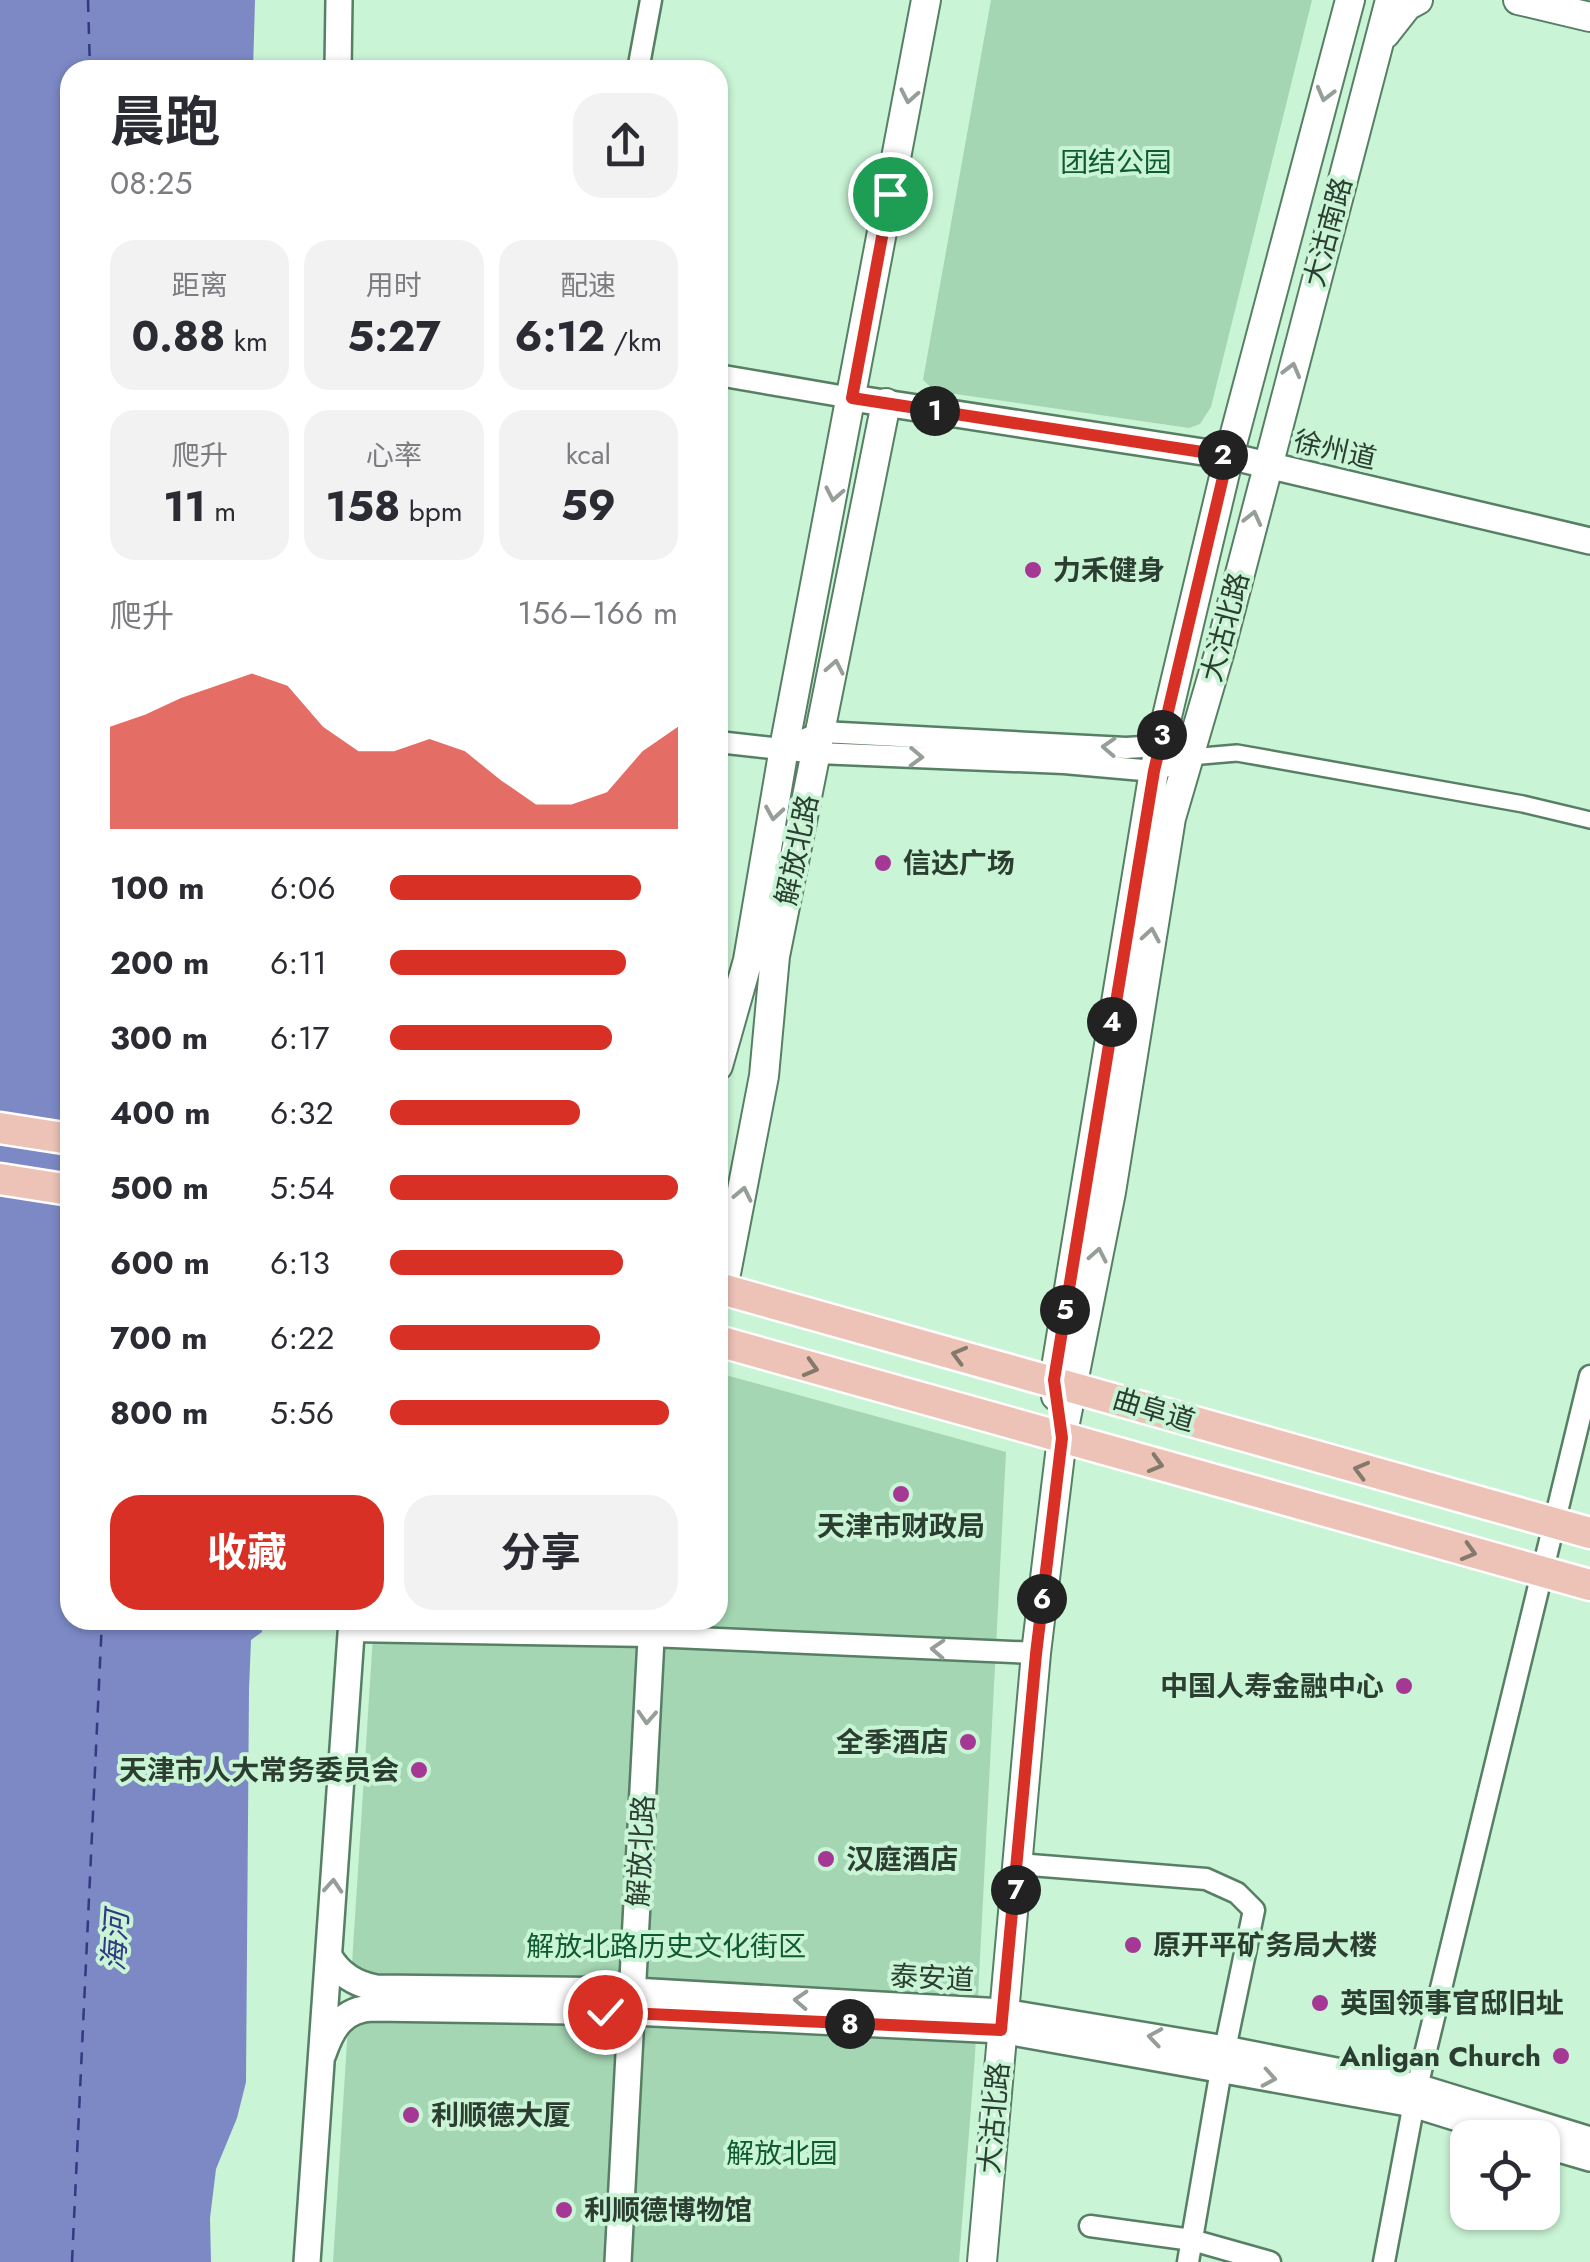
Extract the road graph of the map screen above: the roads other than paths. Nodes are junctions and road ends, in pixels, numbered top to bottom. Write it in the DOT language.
graph roads {
  1 [pos="339,0"];
  2 [pos="651,0"];
  3 [pos="926,0"];
  4 [pos="1350,0"];
  5 [pos="1390,0"];
  6 [pos="1418,0"];
  7 [pos="1518,0"];
  8 [pos="1590,16"];
  9 [pos="1376,54"];
  10 [pos="338,60"];
  11 [pos="640,60"];
  12 [pos="728,377"];
  13 [pos="852,398"];
  14 [pos="886,403"];
  15 [pos="1228,456"];
  16 [pos="1267,464"];
  17 [pos="1590,541"];
  18 [pos="728,743"];
  19 [pos="820,743"];
  20 [pos="784,748"];
  21 [pos="1190,757"];
  22 [pos="1156,759"];
  23 [pos="1590,820"];
  24 [pos="728,1031"];
  25 [pos="0,1128"];
  26 [pos="60,1138"];
  27 [pos="0,1179"];
  28 [pos="60,1188"];
  29 [pos="728,1248"];
  30 [pos="728,1293"];
  31 [pos="728,1344"];
  32 [pos="1590,1376"];
  33 [pos="1062,1383"];
  34 [pos="1062,1438"];
  35 [pos="1556,1523"];
  36 [pos="1590,1534"];
  37 [pos="1541,1572"];
  38 [pos="1590,1586"];
  39 [pos="351,1630"];
  40 [pos="652,1630"];
  41 [pos="682,1630"];
  42 [pos="1036,1654"];
  43 [pos="1018,1864"];
  44 [pos="329,1956"];
  45 [pos="634,2002"];
  46 [pos="570,2012"];
  47 [pos="1002,2021"];
  48 [pos="323,2054"];
  49 [pos="1223,2059"];
  50 [pos="629,2076"];
  51 [pos="1415,2096"];
  52 [pos="1476,2120"];
  53 [pos="1590,2140"];
  54 [pos="1560,2149"];
  55 [pos="1590,2158"];
  56 [pos="1090,2226"];
  57 [pos="1192,2240"];
  58 [pos="307,2262"];
  59 [pos="618,2262"];
  60 [pos="982,2262"];
  61 [pos="1188,2262"];
  62 [pos="1270,2262"];
  63 [pos="1384,2262"];
  1 -- 10 [label="street"];
  2 -- 11 [label="street"];
  3 -- 13 [label="main road, 解放北路, one-way"];
  4 -- 15 [label="main road, 大沽南路, one-way"];
  5 -- 9 [label="main road, 大沽南路"];
  6 -- 9 [label="main road"];
  7 -- 8 [label="main road"];
  16 -- 9 [label="main road, 大沽南路, one-way"];
  12 -- 13 [label="street"];
  13 -- 14 [label="street, 徐州道"];
  13 -- 20 [label="main road, 解放北路, one-way"];
  14 -- 15 [label="street, 徐州道"];
  19 -- 14 [label="main road, 解放北路, one-way"];
  15 -- 16 [label="street, 徐州道"];
  15 -- 22 [label="main road, 大沽北路"];
  16 -- 17 [label="street, 徐州道"];
  21 -- 16 [label="main road, 大沽北路, one-way"];
  18 -- 20 [label="street"];
  19 -- 20 [label="street"];
  19 -- 22 [label="street"];
  29 -- 19 [label="main road, 解放北路, one-way"];
  20 -- 24 [label="main road, 解放北路, one-way"];
  21 -- 22 [label="street"];
  21 -- 23 [label="street"];
  33 -- 21 [label="main road, 大沽北路, one-way"];
  22 -- 33 [label="main road, 大沽北路"];
  25 -- 26 [label="main road"];
  27 -- 28 [label="main road"];
  33 -- 30 [label="main road, 曲阜道, one-way"];
  31 -- 34 [label="main road, 曲阜道, one-way"];
  32 -- 35 [label="street"];
  33 -- 34 [label="main road, 大沽北路"];
  35 -- 33 [label="main road, 曲阜道, one-way"];
  34 -- 37 [label="main road, 曲阜道, one-way"];
  34 -- 42 [label="main road, 大沽北路"];
  35 -- 36 [label="main road, 曲阜道"];
  35 -- 37 [label="street"];
  37 -- 38 [label="main road, 曲阜道"];
  37 -- 51 [label="street"];
  44 -- 39 [label="street, one-way"];
  40 -- 45 [label="street, 解放北路, one-way"];
  42 -- 41 [label="street, one-way"];
  42 -- 43 [label="main road, 大沽北路"];
  43 -- 47 [label="main road, 大沽北路"];
  43 -- 49 [label="street"];
  44 -- 45 [label="street, 泰安道"];
  44 -- 48 [label="street"];
  45 -- 46 [label="street, 泰安道"];
  45 -- 47 [label="street, 泰安道"];
  45 -- 50 [label="street, 解放北路"];
  46 -- 48 [label="street, 泰安道"];
  46 -- 50 [label="street"];
  47 -- 49 [label="street, 泰安道"];
  47 -- 60 [label="main road, 大沽北路"];
  48 -- 58 [label="street"];
  49 -- 51 [label="street, 泰安道"];
  49 -- 57 [label="street"];
  50 -- 59 [label="street, 解放北路"];
  51 -- 52 [label="street, 泰安道"];
  51 -- 53 [label="street, 泰安道"];
  51 -- 63 [label="street"];
  54 -- 55 [label="street"];
  56 -- 57 [label="street"];
  57 -- 61 [label="street"];
  57 -- 62 [label="street"];
}
